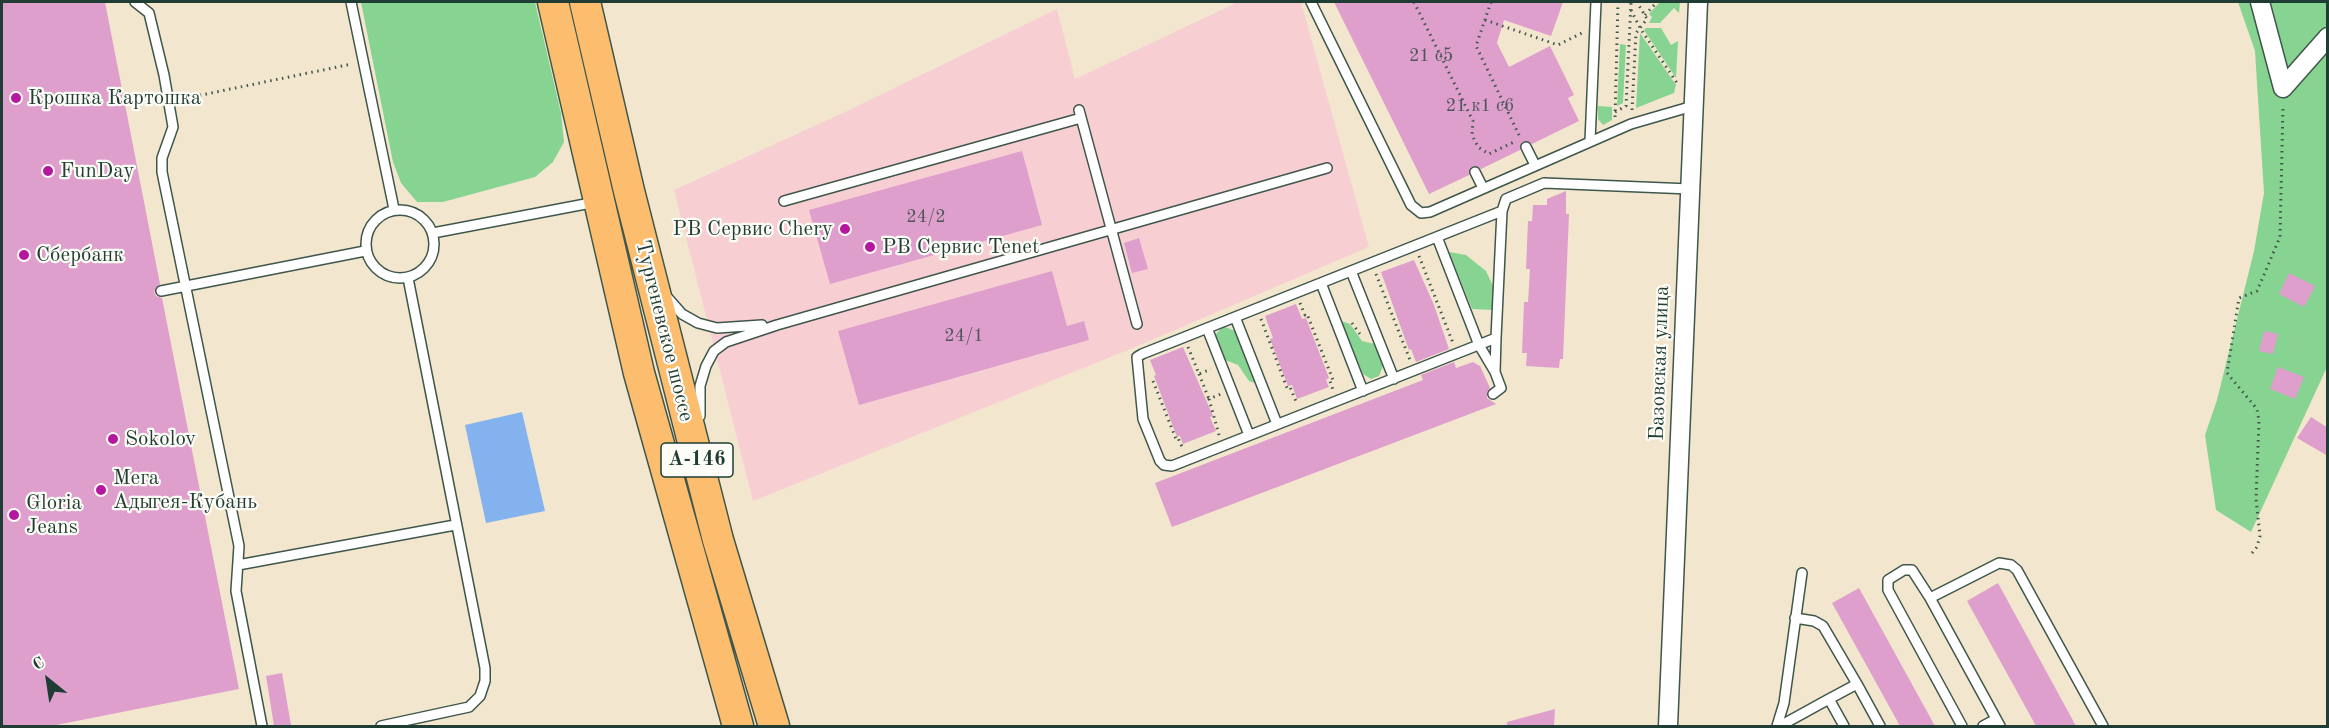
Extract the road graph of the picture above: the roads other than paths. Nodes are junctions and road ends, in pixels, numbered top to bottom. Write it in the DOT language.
graph roads {
  1 [pos="135,2"];
  2 [pos="351,2"];
  3 [pos="553,2"];
  4 [pos="585,2"];
  5 [pos="1311,2"];
  6 [pos="1596,2"];
  7 [pos="1698,2"];
  8 [pos="2260,2"];
  9 [pos="2328,37"];
  10 [pos="1693,106"];
  11 [pos="1590,141"];
  12 [pos="1526,147"];
  13 [pos="1535,165"];
  14 [pos="1327,168"];
  15 [pos="1475,172"];
  16 [pos="1483,188"];
  17 [pos="1690,189"];
  18 [pos="601,201"];
  19 [pos="784,201"];
  20 [pos="394,209"];
  21 [pos="1502,211"];
  22 [pos="1111,230"];
  23 [pos="433,232"];
  24 [pos="640,236"];
  25 [pos="1437,237"];
  26 [pos="365,251"];
  27 [pos="1351,271"];
  28 [pos="408,278"];
  29 [pos="1321,283"];
  30 [pos="187,285"];
  31 [pos="161,291"];
  32 [pos="1235,317"];
  33 [pos="1137,324"];
  34 [pos="777,325"];
  35 [pos="1207,328"];
  36 [pos="1496,338"];
  37 [pos="1479,345"];
  38 [pos="1495,372"];
  39 [pos="1394,379"];
  40 [pos="1363,391"];
  41 [pos="1493,394"];
  42 [pos="1278,424"];
  43 [pos="1249,435"];
  44 [pos="455,525"];
  45 [pos="718,540"];
  46 [pos="238,565"];
  47 [pos="1802,573"];
  48 [pos="1930,598"];
  49 [pos="1795,618"];
  50 [pos="1857,684"];
  51 [pos="1829,699"];
  52 [pos="1998,723"];
  53 [pos="262,726"];
  54 [pos="381,726"];
  55 [pos="738,726"];
  56 [pos="774,726"];
  57 [pos="1668,726"];
  58 [pos="1778,726"];
  59 [pos="1844,726"];
  60 [pos="1880,726"];
  61 [pos="1962,726"];
  62 [pos="1983,726"];
  63 [pos="2103,726"];
  1 -- 30 [label="lane"];
  2 -- 20 [label="lane"];
  3 -- 18 [label="highway, Тургеневское шоссе / А-146"];
  4 -- 24 [label="highway, Тургеневское шоссе / А-146"];
  5 -- 16 [label="lane"];
  6 -- 11 [label="lane"];
  7 -- 10 [label="street, Базовская улица"];
  8 -- 9 [label="street"];
  10 -- 11 [label="lane"];
  10 -- 17 [label="street, Базовская улица"];
  11 -- 13 [label="lane"];
  12 -- 13 [label="lane"];
  13 -- 16 [label="lane"];
  14 -- 22 [label="lane"];
  15 -- 16 [label="lane"];
  17 -- 21 [label="lane"];
  17 -- 57 [label="street, Базовская улица"];
  18 -- 23 [label="lane"];
  18 -- 55 [label="highway, Тургеневское шоссе / А-146"];
  19 -- 22 [label="lane"];
  20 -- 23 [label="lane"];
  20 -- 26 [label="lane"];
  21 -- 25 [label="lane"];
  21 -- 36 [label="lane"];
  22 -- 33 [label="lane"];
  22 -- 34 [label="lane"];
  23 -- 28 [label="lane"];
  24 -- 34 [label="lane"];
  24 -- 45 [label="highway, Тургеневское шоссе / А-146"];
  25 -- 27 [label="lane"];
  25 -- 37 [label="lane"];
  26 -- 28 [label="lane"];
  26 -- 30 [label="lane"];
  27 -- 29 [label="lane"];
  27 -- 39 [label="lane"];
  28 -- 44 [label="lane"];
  29 -- 32 [label="lane"];
  29 -- 40 [label="lane"];
  30 -- 31 [label="lane"];
  30 -- 46 [label="lane"];
  32 -- 35 [label="lane"];
  32 -- 42 [label="lane"];
  34 -- 45 [label="lane"];
  35 -- 43 [label="lane"];
  35 -- 43 [label="lane"];
  36 -- 37 [label="lane"];
  36 -- 38 [label="lane"];
  37 -- 38 [label="lane"];
  37 -- 39 [label="lane"];
  38 -- 41 [label="lane"];
  39 -- 40 [label="lane"];
  40 -- 42 [label="lane"];
  42 -- 43 [label="lane"];
  44 -- 46 [label="lane"];
  44 -- 54 [label="lane"];
  45 -- 56 [label="highway, Тургеневское шоссе / А-146"];
  46 -- 53 [label="lane"];
  47 -- 49 [label="lane"];
  48 -- 52 [label="lane"];
  48 -- 61 [label="lane"];
  48 -- 63 [label="lane"];
  49 -- 50 [label="lane"];
  49 -- 58 [label="lane"];
  50 -- 51 [label="lane"];
  50 -- 60 [label="lane"];
  51 -- 58 [label="lane"];
  51 -- 59 [label="lane"];
  52 -- 62 [label="lane"];
}
